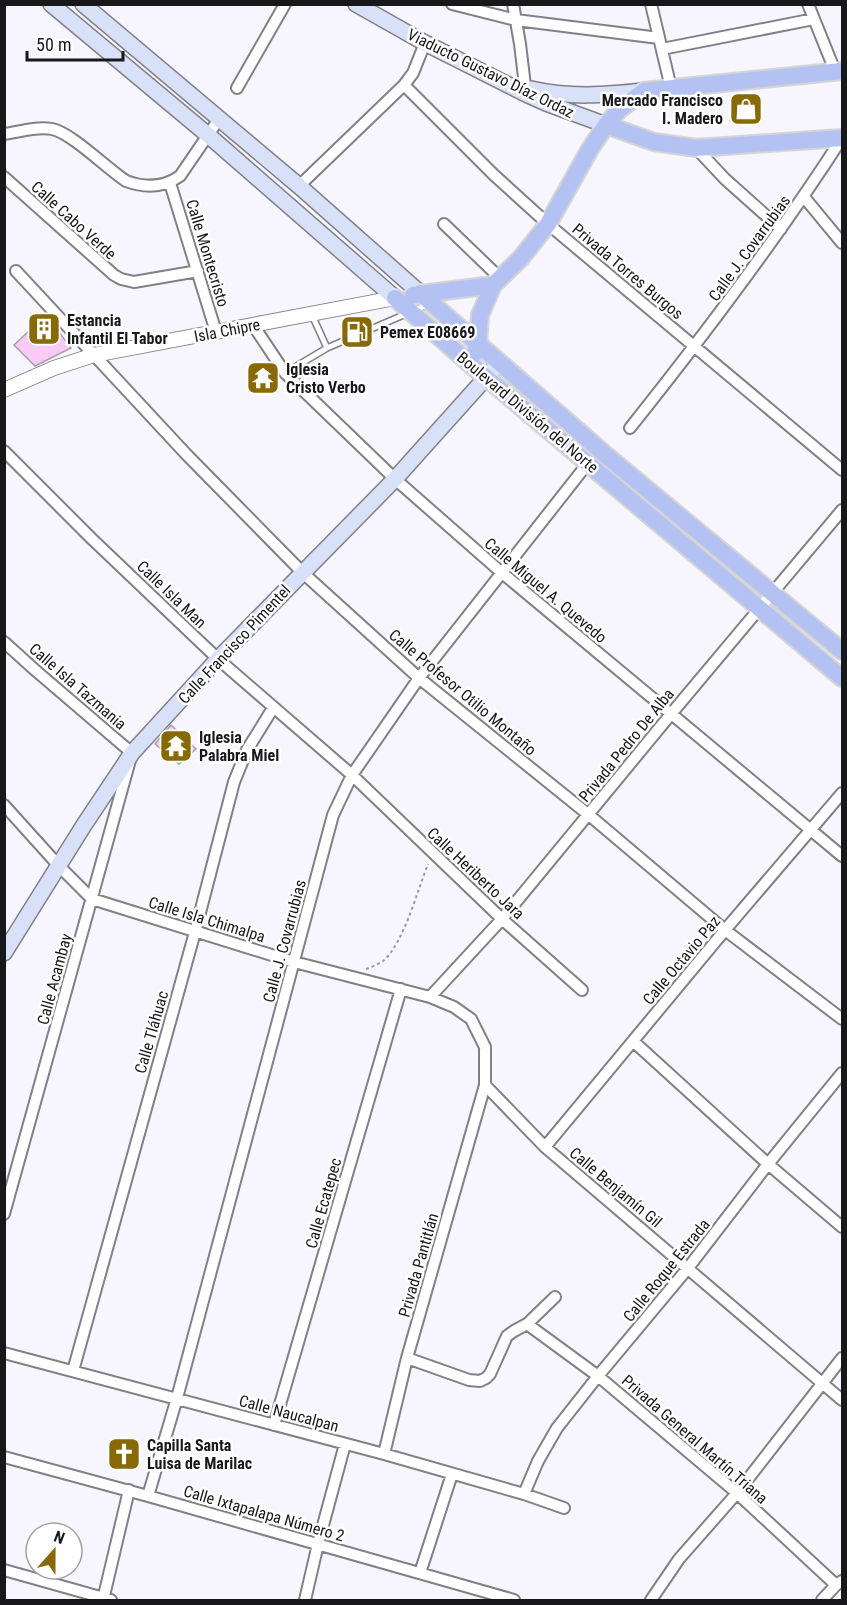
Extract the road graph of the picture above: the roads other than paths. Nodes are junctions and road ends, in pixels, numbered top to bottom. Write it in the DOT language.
graph roads {
  1 [pos="51,4"];
  2 [pos="83,4"];
  3 [pos="285,4"];
  4 [pos="452,4"];
  5 [pos="513,4"];
  6 [pos="651,4"];
  7 [pos="808,4"];
  8 [pos="363,6"];
  9 [pos="814,19"];
  10 [pos="516,21"];
  11 [pos="659,38"];
  12 [pos="425,43"];
  13 [pos="662,50"];
  14 [pos="839,71"];
  15 [pos="404,85"];
  16 [pos="237,88"];
  17 [pos="671,88"];
  18 [pos="525,91"];
  19 [pos="644,91"];
  20 [pos="219,119"];
  21 [pos="606,125"];
  22 [pos="4,134"];
  23 [pos="208,135"];
  24 [pos="632,135"];
  25 [pos="843,138"];
  26 [pos="696,148"];
  27 [pos="590,149"];
  28 [pos="4,177"];
  29 [pos="170,183"];
  30 [pos="299,186"];
  31 [pos="804,197"];
  32 [pos="444,224"];
  33 [pos="548,224"];
  34 [pos="781,229"];
  35 [pos="843,243"];
  36 [pos="16,271"];
  37 [pos="198,271"];
  38 [pos="496,281"];
  39 [pos="395,298"];
  40 [pos="425,298"];
  41 [pos="412,312"];
  42 [pos="312,314"];
  43 [pos="253,324"];
  44 [pos="216,332"];
  45 [pos="478,345"];
  46 [pos="695,347"];
  47 [pos="327,348"];
  48 [pos="94,355"];
  49 [pos="499,363"];
  50 [pos="470,364"];
  51 [pos="285,373"];
  52 [pos="486,377"];
  53 [pos="4,390"];
  54 [pos="630,428"];
  55 [pos="4,451"];
  56 [pos="588,463"];
  57 [pos="843,470"];
  58 [pos="395,479"];
  59 [pos="843,510"];
  60 [pos="302,572"];
  61 [pos="501,572"];
  62 [pos="772,593"];
  63 [pos="759,608"];
  64 [pos="4,642"];
  65 [pos="838,645"];
  66 [pos="218,659"];
  67 [pos="419,678"];
  68 [pos="843,678"];
  69 [pos="273,708"];
  70 [pos="670,714"];
  71 [pos="132,753"];
  72 [pos="352,775"];
  73 [pos="843,793"];
  74 [pos="4,805"];
  75 [pos="589,815"];
  76 [pos="812,830"];
  77 [pos="843,856"];
  78 [pos="59,866"];
  79 [pos="92,899"];
  80 [pos="502,919"];
  81 [pos="725,930"];
  82 [pos="195,932"];
  83 [pos="4,953"];
  84 [pos="294,962"];
  85 [pos="401,989"];
  86 [pos="582,990"];
  87 [pos="430,997"];
  88 [pos="843,1019"];
  89 [pos="633,1041"];
  90 [pos="843,1073"];
  91 [pos="485,1085"];
  92 [pos="545,1147"];
  93 [pos="768,1164"];
  94 [pos="4,1214"];
  95 [pos="843,1227"];
  96 [pos="688,1268"];
  97 [pos="555,1297"];
  98 [pos="527,1324"];
  99 [pos="4,1353"];
  100 [pos="407,1358"];
  101 [pos="843,1359"];
  102 [pos="73,1371"];
  103 [pos="598,1376"];
  104 [pos="823,1383"];
  105 [pos="177,1398"];
  106 [pos="843,1400"];
  107 [pos="274,1425"];
  108 [pos="345,1444"];
  109 [pos="384,1454"];
  110 [pos="4,1457"];
  111 [pos="452,1474"];
  112 [pos="129,1490"];
  113 [pos="737,1493"];
  114 [pos="524,1494"];
  115 [pos="148,1496"];
  116 [pos="564,1508"];
  117 [pos="318,1544"];
  118 [pos="4,1570"];
  119 [pos="420,1574"];
  120 [pos="839,1583"];
  121 [pos="106,1600"];
  122 [pos="305,1600"];
  123 [pos="514,1600"];
  124 [pos="651,1600"];
  125 [pos="822,1600"];
  1 -- 23 [label="main road, Boulevard División del Norte"];
  2 -- 20 [label="main road, Boulevard División del Norte"];
  3 -- 16 [label="street"];
  4 -- 10 [label="street"];
  5 -- 10 [label="street"];
  6 -- 11 [label="street"];
  7 -- 9 [label="street"];
  8 -- 12 [label="main road, Viaducto Gustavo Díaz Ordaz"];
  9 -- 13 [label="street"];
  9 -- 14 [label="street"];
  10 -- 11 [label="street"];
  10 -- 18 [label="street"];
  11 -- 13 [label="street"];
  12 -- 15 [label="street"];
  12 -- 18 [label="main road, Viaducto Gustavo Díaz Ordaz"];
  13 -- 17 [label="street"];
  14 -- 17 [label="main road"];
  15 -- 30 [label="street"];
  15 -- 33 [label="street, Privada Torres Burgos"];
  17 -- 19 [label="main road"];
  18 -- 19 [label="main road"];
  18 -- 21 [label="main road, Viaducto Gustavo Díaz Ordaz"];
  19 -- 21 [label="main road"];
  20 -- 23 [label="street"];
  20 -- 30 [label="main road, Boulevard División del Norte"];
  21 -- 24 [label="main road, Viaducto Gustavo Díaz Ordaz"];
  21 -- 27 [label="main road"];
  22 -- 29 [label="street"];
  23 -- 29 [label="street"];
  23 -- 39 [label="main road, Boulevard División del Norte"];
  24 -- 26 [label="main road, Viaducto Gustavo Díaz Ordaz"];
  24 -- 27 [label="main road"];
  25 -- 26 [label="main road, Viaducto Gustavo Díaz Ordaz"];
  25 -- 31 [label="street, Calle J. Covarrubias"];
  26 -- 34 [label="street"];
  27 -- 33 [label="main road"];
  28 -- 37 [label="street, Calle Cabo Verde"];
  29 -- 37 [label="street, Calle Montecristo"];
  30 -- 40 [label="main road, Boulevard División del Norte"];
  31 -- 34 [label="street, Calle J. Covarrubias"];
  31 -- 35 [label="street"];
  32 -- 38 [label="street"];
  33 -- 38 [label="main road"];
  33 -- 46 [label="street, Privada Torres Burgos"];
  34 -- 46 [label="street, Calle J. Covarrubias"];
  36 -- 48 [label="street, Calle Profesor Otilio Montaño"];
  37 -- 44 [label="street, Calle Montecristo"];
  38 -- 40 [label="main road"];
  38 -- 45 [label="main road"];
  39 -- 40 [label="main road, Isla Chipre"];
  39 -- 41 [label="main road, Boulevard División del Norte"];
  39 -- 42 [label="street, Isla Chipre"];
  40 -- 41 [label="lane"];
  40 -- 45 [label="main road, Boulevard División del Norte"];
  41 -- 47 [label="lane"];
  41 -- 50 [label="main road, Boulevard División del Norte"];
  42 -- 43 [label="street, Isla Chipre"];
  42 -- 47 [label="lane"];
  43 -- 44 [label="street, Isla Chipre"];
  43 -- 51 [label="street, Calle Miguel A. Quevedo"];
  44 -- 48 [label="street, Isla Chipre"];
  45 -- 49 [label="main road, Boulevard División del Norte"];
  45 -- 50 [label="main road"];
  46 -- 54 [label="street, Calle J. Covarrubias"];
  46 -- 57 [label="street, Privada Torres Burgos"];
  47 -- 51 [label="lane"];
  48 -- 53 [label="street, Isla Chipre"];
  48 -- 60 [label="street, Calle Profesor Otilio Montaño"];
  49 -- 52 [label="main road, Calle Francisco Pimentel"];
  49 -- 62 [label="main road, Boulevard División del Norte"];
  50 -- 52 [label="main road, Boulevard División del Norte"];
  51 -- 58 [label="street, Calle Miguel A. Quevedo"];
  52 -- 56 [label="main road, Boulevard División del Norte"];
  52 -- 58 [label="main road, Calle Francisco Pimentel"];
  55 -- 66 [label="street, Calle Isla Man"];
  56 -- 61 [label="street, Calle J. Covarrubias"];
  56 -- 63 [label="main road, Boulevard División del Norte"];
  58 -- 60 [label="main road, Calle Francisco Pimentel"];
  58 -- 61 [label="street, Calle Miguel A. Quevedo"];
  59 -- 62 [label="street, Privada Pedro De Alba"];
  60 -- 66 [label="main road, Calle Francisco Pimentel"];
  60 -- 67 [label="street, Calle Profesor Otilio Montaño"];
  61 -- 67 [label="street, Calle J. Covarrubias"];
  61 -- 70 [label="street, Calle Miguel A. Quevedo"];
  62 -- 63 [label="street, Privada Pedro De Alba"];
  62 -- 65 [label="main road, Boulevard División del Norte"];
  63 -- 68 [label="main road, Boulevard División del Norte"];
  63 -- 70 [label="street, Privada Pedro De Alba"];
  64 -- 71 [label="street, Calle Isla Tazmania"];
  66 -- 69 [label="street, Calle Isla Man"];
  66 -- 71 [label="main road, Calle Francisco Pimentel"];
  67 -- 72 [label="street, Calle J. Covarrubias"];
  67 -- 75 [label="street, Calle Profesor Otilio Montaño"];
  69 -- 72 [label="street, Calle Isla Man"];
  69 -- 82 [label="street, Calle Tláhuac"];
  70 -- 75 [label="street, Privada Pedro De Alba"];
  70 -- 76 [label="street, Calle Miguel A. Quevedo"];
  71 -- 78 [label="main road, Calle Francisco Pimentel"];
  71 -- 79 [label="street, Calle Acambay"];
  72 -- 80 [label="street, Calle Heriberto Jara"];
  72 -- 84 [label="street, Calle J. Covarrubias"];
  73 -- 76 [label="street, Calle Octavio Paz"];
  74 -- 78 [label="street, Calle Isla Chimalpa"];
  75 -- 80 [label="street, Privada Pedro De Alba"];
  75 -- 81 [label="street, Calle Profesor Otilio Montaño"];
  76 -- 77 [label="street, Calle Miguel A. Quevedo"];
  76 -- 81 [label="street, Calle Octavio Paz"];
  78 -- 79 [label="street, Calle Isla Chimalpa"];
  78 -- 83 [label="main road, Calle Francisco Pimentel"];
  79 -- 82 [label="street, Calle Isla Chimalpa"];
  79 -- 94 [label="street, Calle Acambay"];
  80 -- 86 [label="street, Calle Heriberto Jara"];
  80 -- 87 [label="street, Privada Pedro De Alba"];
  81 -- 88 [label="street, Calle Profesor Otilio Montaño"];
  81 -- 89 [label="street, Calle Octavio Paz"];
  82 -- 84 [label="street, Calle Isla Chimalpa"];
  82 -- 102 [label="street, Calle Tláhuac"];
  84 -- 85 [label="street, Calle Isla Chimalpa"];
  84 -- 105 [label="street, Calle J. Covarrubias"];
  85 -- 87 [label="street, Calle Isla Chimalpa"];
  85 -- 107 [label="street, Calle Ecatepec"];
  87 -- 91 [label="street, Calle Isla Chimalpa"];
  89 -- 92 [label="street, Calle Octavio Paz"];
  89 -- 93 [label="street"];
  90 -- 93 [label="street, Calle Roque Estrada"];
  91 -- 92 [label="street, Calle Benjamín Gil"];
  91 -- 100 [label="street, Privada Pantitlán"];
  92 -- 96 [label="street, Calle Benjamín Gil"];
  93 -- 95 [label="street"];
  93 -- 96 [label="street, Calle Roque Estrada"];
  96 -- 103 [label="street, Calle Roque Estrada"];
  96 -- 104 [label="street, Calle Benjamín Gil"];
  97 -- 98 [label="street"];
  98 -- 100 [label="street"];
  98 -- 103 [label="street, Privada General Martín Triana"];
  99 -- 102 [label="street, Calle Naucalpan"];
  100 -- 109 [label="street, Privada Pantitlán"];
  101 -- 104 [label="street"];
  102 -- 105 [label="street, Calle Naucalpan"];
  103 -- 113 [label="street, Privada General Martín Triana"];
  103 -- 114 [label="street, Calle Roque Estrada"];
  104 -- 106 [label="street, Calle Benjamín Gil"];
  104 -- 113 [label="street"];
  105 -- 107 [label="street, Calle Naucalpan"];
  105 -- 115 [label="street, Calle J. Covarrubias"];
  107 -- 108 [label="street, Calle Naucalpan"];
  108 -- 109 [label="street, Calle Naucalpan"];
  108 -- 117 [label="street"];
  109 -- 111 [label="street, Calle Naucalpan"];
  110 -- 112 [label="street, Calle Ixtapalapa Número 2"];
  111 -- 114 [label="street, Calle Naucalpan"];
  111 -- 119 [label="street"];
  112 -- 115 [label="street, Calle Ixtapalapa Número 2"];
  112 -- 121 [label="street"];
  113 -- 120 [label="street, Privada General Martín Triana"];
  113 -- 124 [label="street"];
  114 -- 116 [label="street, Calle Naucalpan"];
  115 -- 117 [label="street, Calle Ixtapalapa Número 2"];
  117 -- 119 [label="street, Calle Ixtapalapa Número 2"];
  117 -- 122 [label="street"];
  118 -- 121 [label="street"];
  119 -- 123 [label="street, Calle Ixtapalapa Número 2"];
  120 -- 125 [label="street"];
}
